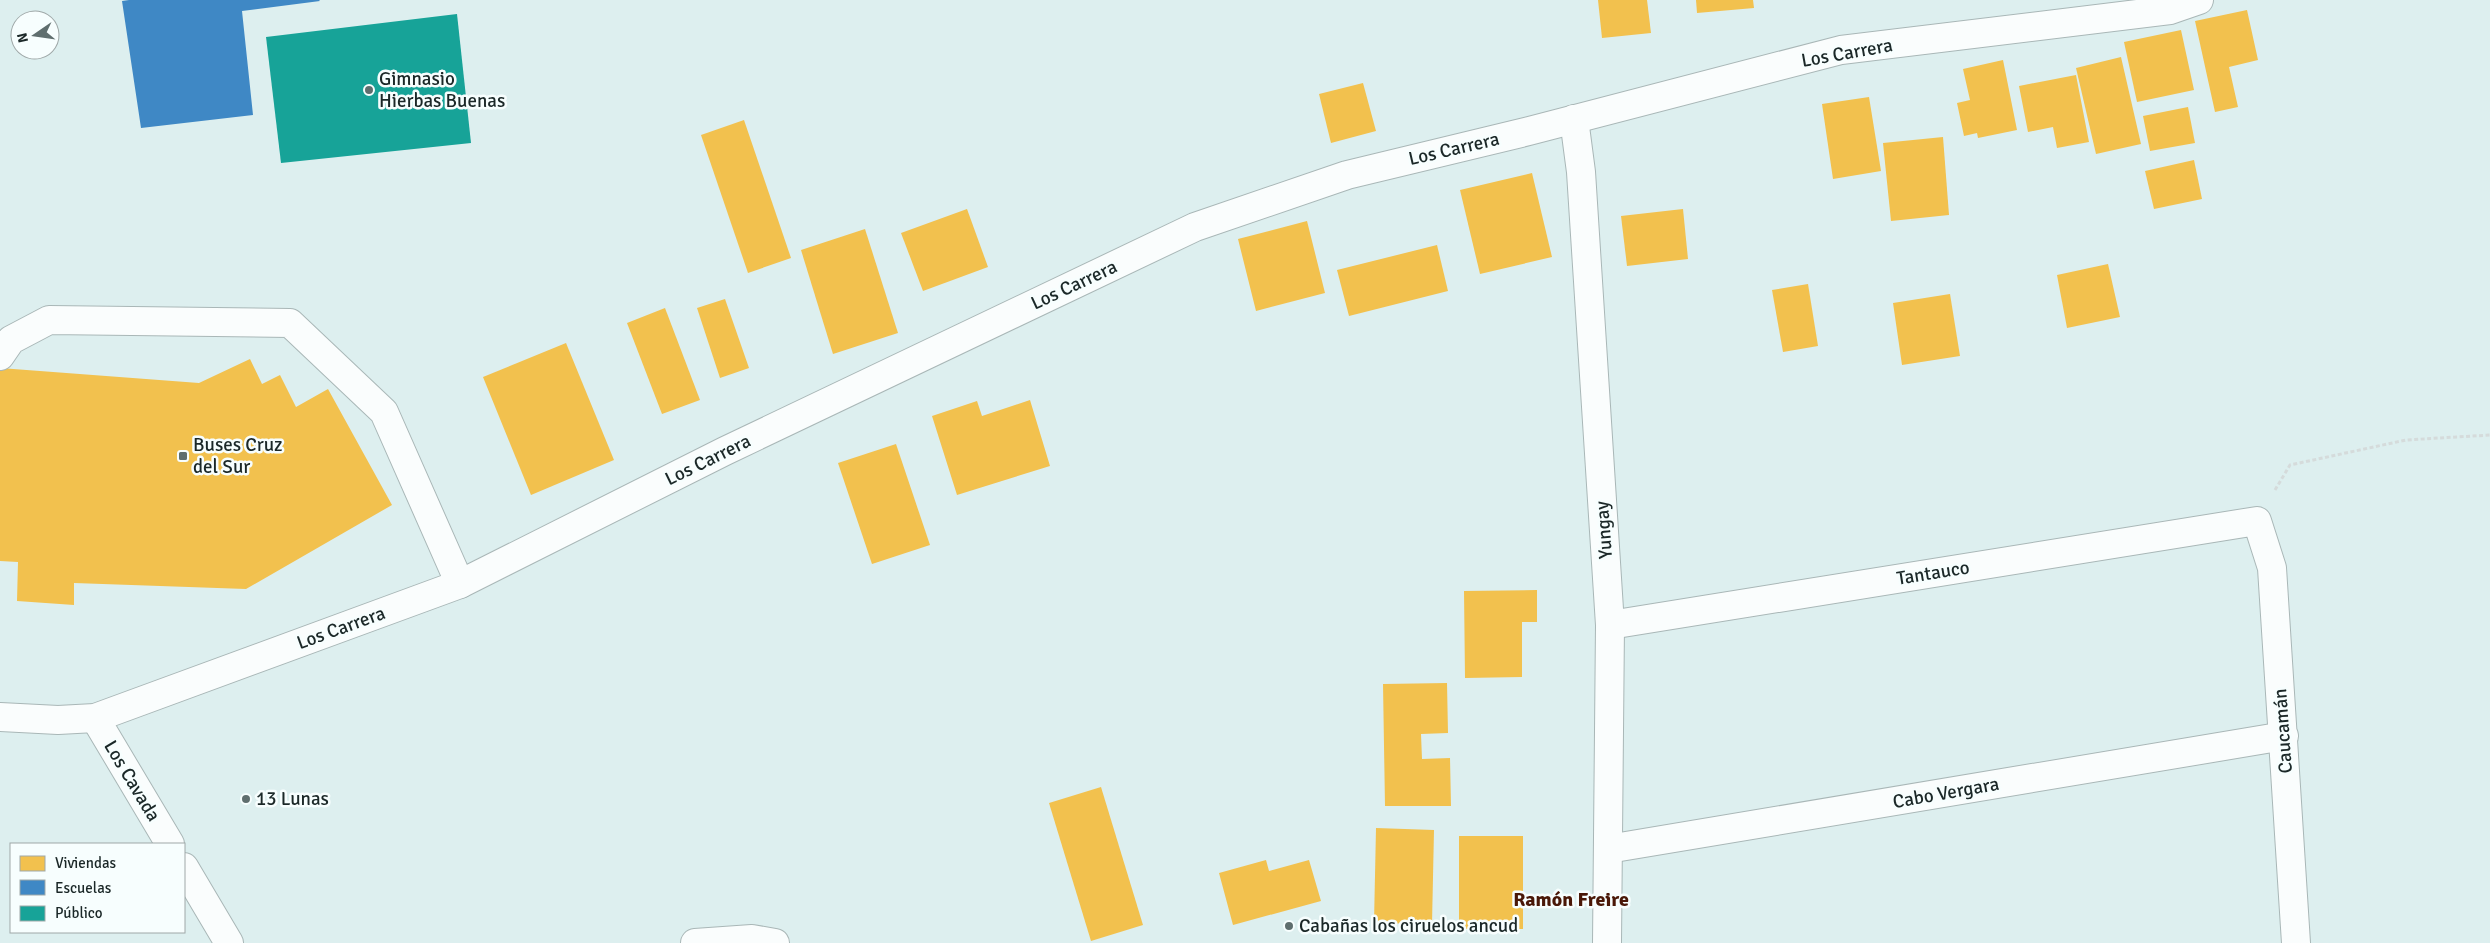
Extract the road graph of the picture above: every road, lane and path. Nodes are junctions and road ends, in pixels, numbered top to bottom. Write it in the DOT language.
graph roads {
  1 [pos="2199,0"];
  2 [pos="2171,5"];
  3 [pos="1574,119"];
  4 [pos="0,356"];
  5 [pos="2490,436"];
  6 [pos="2257,521"];
  7 [pos="460,584"];
  8 [pos="1610,625"];
  9 [pos="0,717"];
  10 [pos="95,718"];
  11 [pos="2284,736"];
  12 [pos="169,843"];
  13 [pos="1608,849"];
  14 [pos="185,869"];
  15 [pos="229,943"];
  16 [pos="695,943"];
  17 [pos="775,943"];
  18 [pos="1607,943"];
  19 [pos="2296,943"];
  1 -- 2 [label="street, Los Carrera"];
  2 -- 3 [label="street, Los Carrera"];
  3 -- 7 [label="street, Los Carrera"];
  3 -- 8 [label="street, Yungay"];
  4 -- 7 [label="street"];
  5 -- 6 [label="path"];
  6 -- 8 [label="street, Tantauco"];
  6 -- 11 [label="street, Caucamán"];
  7 -- 10 [label="street, Los Carrera"];
  8 -- 13 [label="street, Yungay"];
  9 -- 10 [label="street, Los Carrera"];
  10 -- 12 [label="street, Los Cavada"];
  11 -- 13 [label="street, Cabo Vergara"];
  11 -- 19 [label="street, Caucamán"];
  13 -- 18 [label="street, Yungay"];
  14 -- 15 [label="street"];
  16 -- 17 [label="street"];
}
